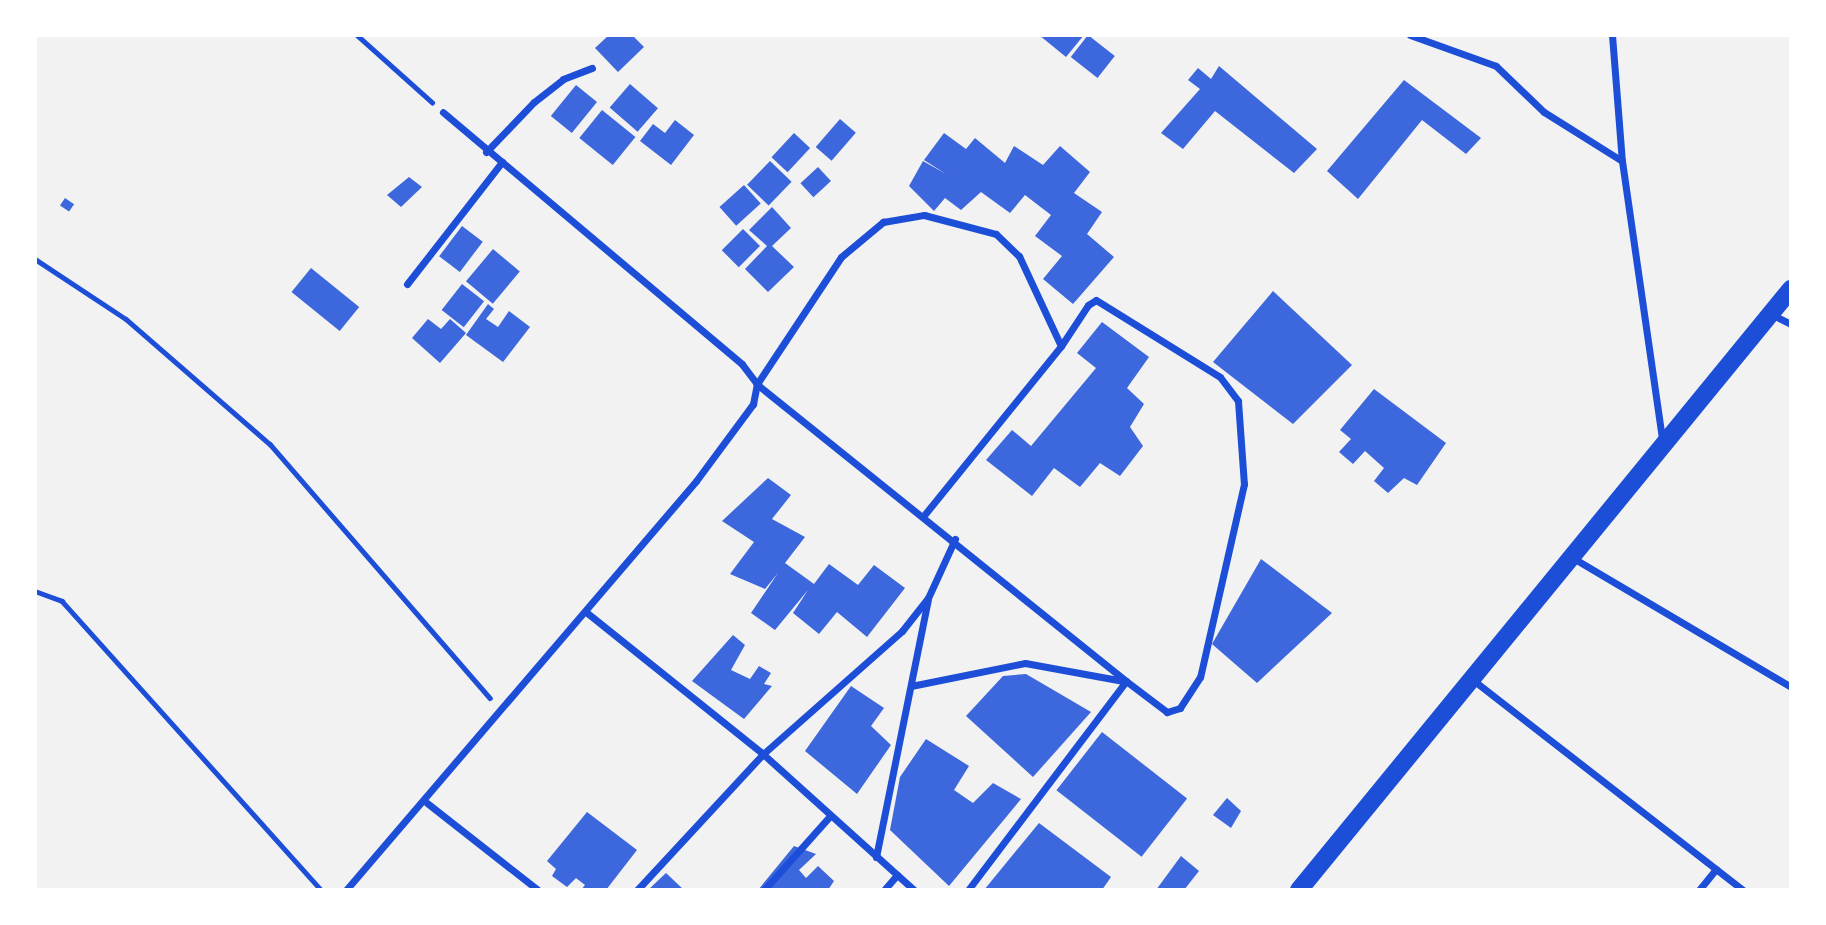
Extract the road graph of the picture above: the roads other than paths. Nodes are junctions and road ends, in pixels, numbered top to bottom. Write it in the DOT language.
graph roads {
  1 [pos="1410,35"];
  2 [pos="1612,35"];
  3 [pos="592,68"];
  4 [pos="443,112"];
  5 [pos="486,152"];
  6 [pos="1622,161"];
  7 [pos="502,162"];
  8 [pos="407,284"];
  9 [pos="1791,289"];
  10 [pos="1771,313"];
  11 [pos="1791,324"];
  12 [pos="1061,346"];
  13 [pos="757,384"];
  14 [pos="1662,441"];
  15 [pos="925,514"];
  16 [pos="955,539"];
  17 [pos="1570,556"];
  18 [pos="928,598"];
  19 [pos="586,612"];
  20 [pos="1471,678"];
  21 [pos="1126,681"];
  22 [pos="911,685"];
  23 [pos="1791,687"];
  24 [pos="763,754"];
  25 [pos="426,803"];
  26 [pos="830,816"];
  27 [pos="876,857"];
  28 [pos="1716,869"];
  29 [pos="897,875"];
  30 [pos="346,890"];
  31 [pos="538,890"];
  32 [pos="637,890"];
  33 [pos="764,890"];
  34 [pos="884,890"];
  35 [pos="914,890"];
  36 [pos="968,890"];
  37 [pos="1299,890"];
  38 [pos="1699,890"];
  39 [pos="1743,890"];
  1 -- 6 [label="street"];
  2 -- 6 [label="street"];
  3 -- 5 [label="street"];
  4 -- 5 [label="street"];
  5 -- 7 [label="street"];
  6 -- 14 [label="street"];
  7 -- 8 [label="street"];
  7 -- 13 [label="street"];
  9 -- 10 [label="main road"];
  10 -- 11 [label="street"];
  10 -- 14 [label="main road"];
  12 -- 13 [label="street"];
  12 -- 15 [label="street"];
  12 -- 21 [label="street"];
  13 -- 15 [label="street"];
  13 -- 19 [label="street"];
  14 -- 17 [label="main road"];
  15 -- 16 [label="street"];
  16 -- 18 [label="street"];
  16 -- 21 [label="street"];
  17 -- 20 [label="main road"];
  17 -- 23 [label="street"];
  18 -- 22 [label="street"];
  18 -- 24 [label="street"];
  19 -- 24 [label="street"];
  19 -- 25 [label="street"];
  20 -- 28 [label="street"];
  20 -- 37 [label="main road"];
  21 -- 22 [label="street"];
  21 -- 36 [label="street"];
  22 -- 27 [label="street"];
  24 -- 26 [label="street"];
  24 -- 32 [label="street"];
  25 -- 30 [label="street"];
  25 -- 31 [label="street"];
  26 -- 27 [label="street"];
  26 -- 33 [label="street"];
  27 -- 29 [label="street"];
  28 -- 38 [label="street"];
  28 -- 39 [label="street"];
  29 -- 34 [label="street"];
  29 -- 35 [label="street"];
}
